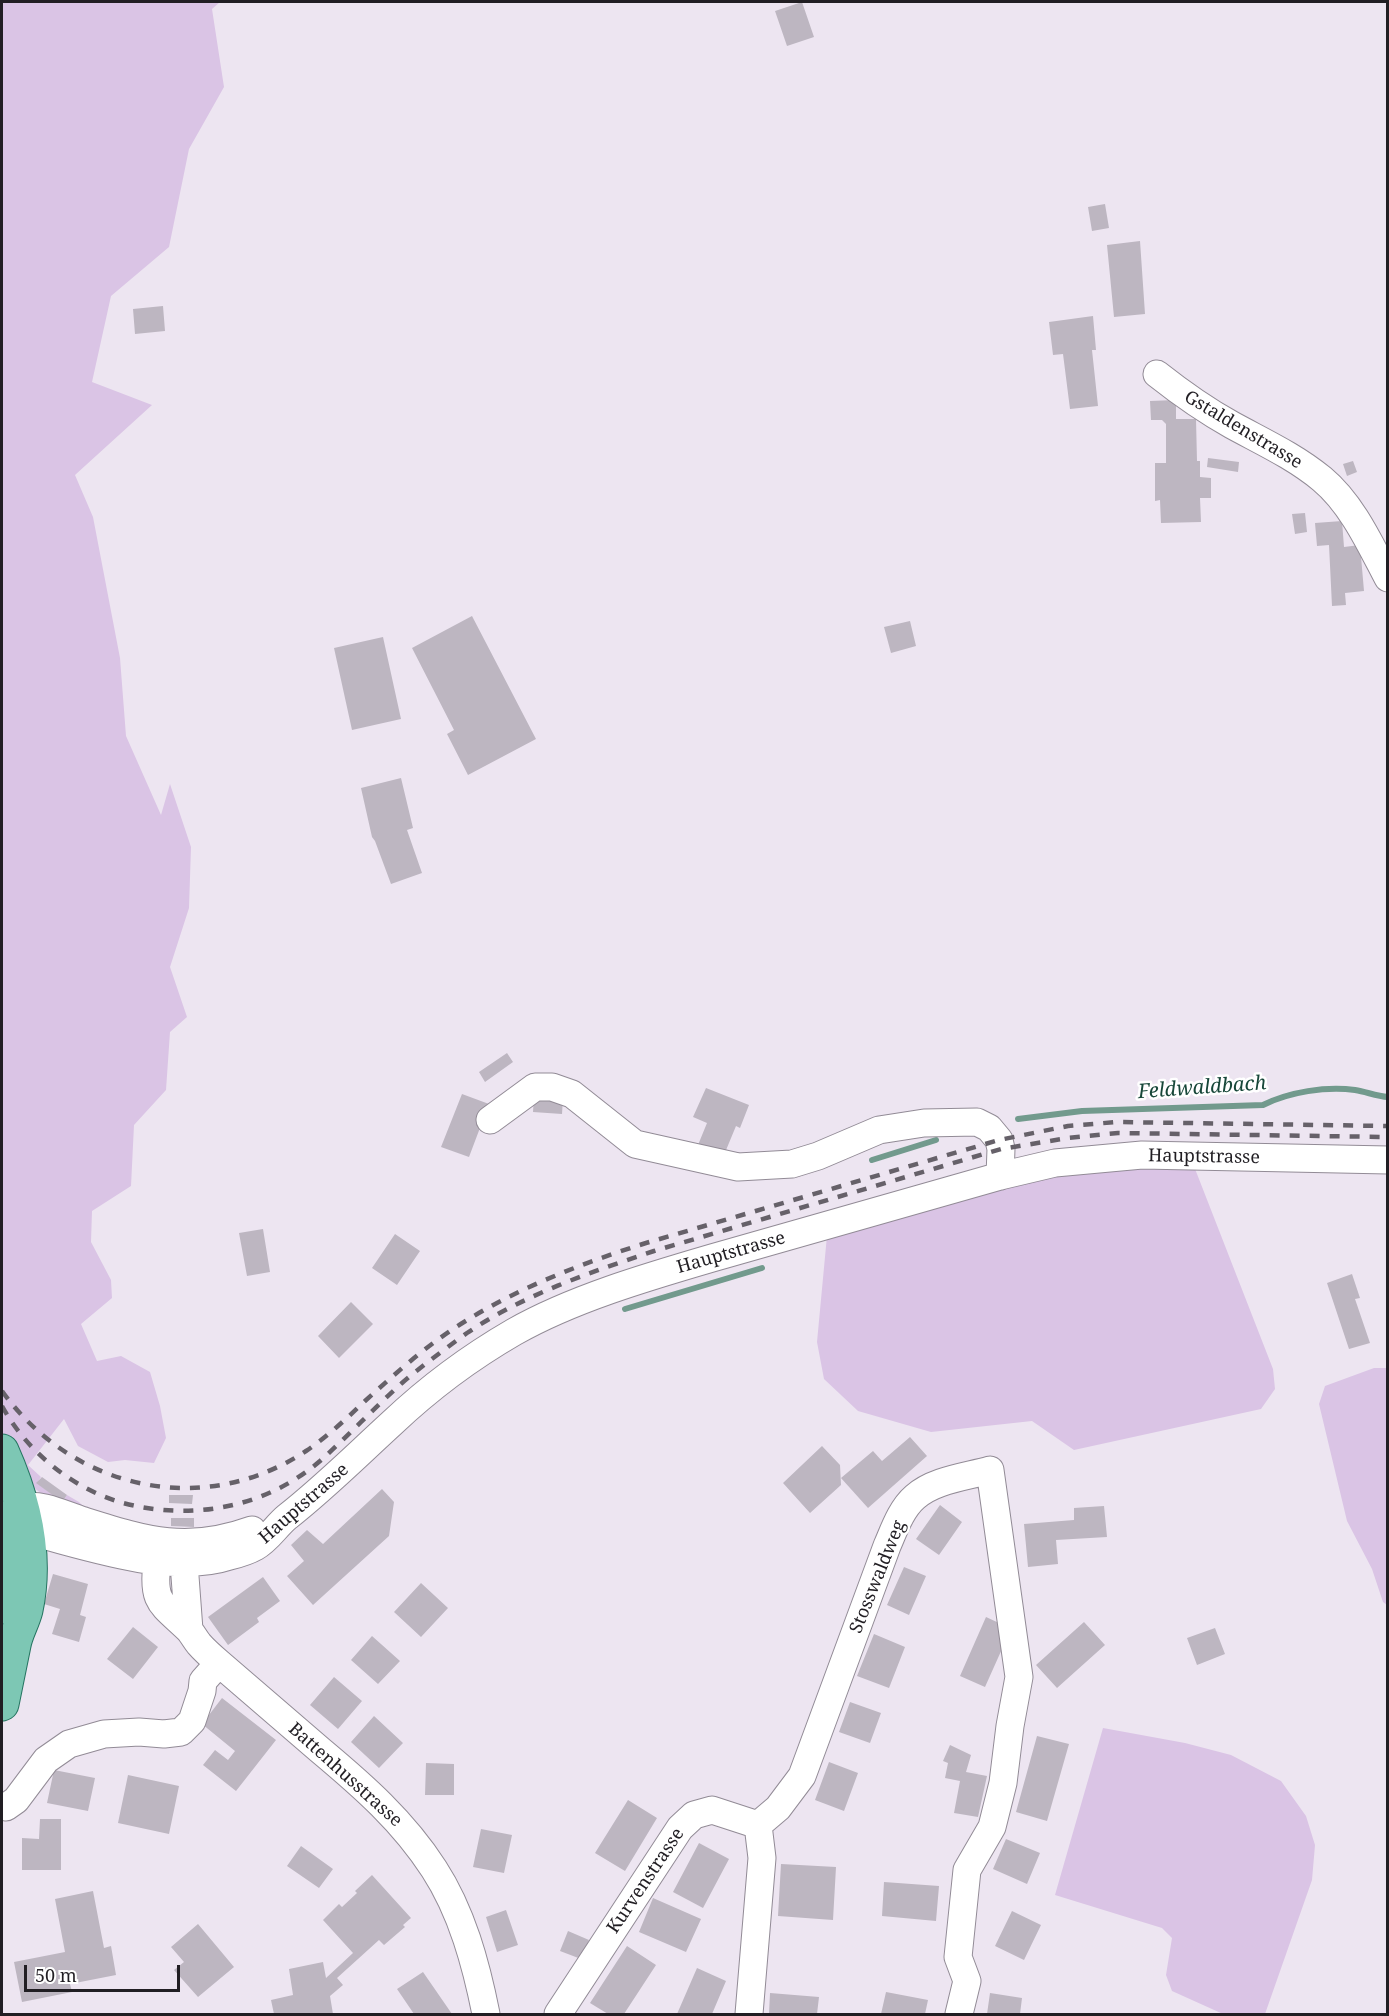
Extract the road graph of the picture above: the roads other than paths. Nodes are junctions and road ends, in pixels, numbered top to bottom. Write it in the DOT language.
graph roads {
  1 [pos="1156,374"];
  2 [pos="1388,578"];
  3 [pos="490,1120"];
  4 [pos="1388,1160"];
  5 [pos="1000,1176"];
  6 [pos="2,1451"];
  7 [pos="13,1520"];
  8 [pos="171,1556"];
  9 [pos="219,1663"];
  10 [pos="2,1704"];
  11 [pos="6,1807"];
  12 [pos="758,1825"];
  13 [pos="486,2014"];
  14 [pos="558,2014"];
  15 [pos="749,2014"];
  16 [pos="959,2014"];
  1 -- 2 [label="street, Gstaldenstrasse"];
  3 -- 5 [label="street"];
  4 -- 5 [label="street, Hauptstrasse"];
  5 -- 8 [label="street, Hauptstrasse"];
  6 -- 7 [label="main road"];
  7 -- 8 [label="street, Hauptstrasse"];
  7 -- 10 [label="main road"];
  8 -- 9 [label="street, Battenhusstrasse"];
  9 -- 11 [label="street"];
  9 -- 13 [label="street, Battenhusstrasse"];
  12 -- 14 [label="street, Kurvenstrasse"];
  12 -- 15 [label="street"];
  12 -- 16 [label="street, Stosswaldweg"];
}
